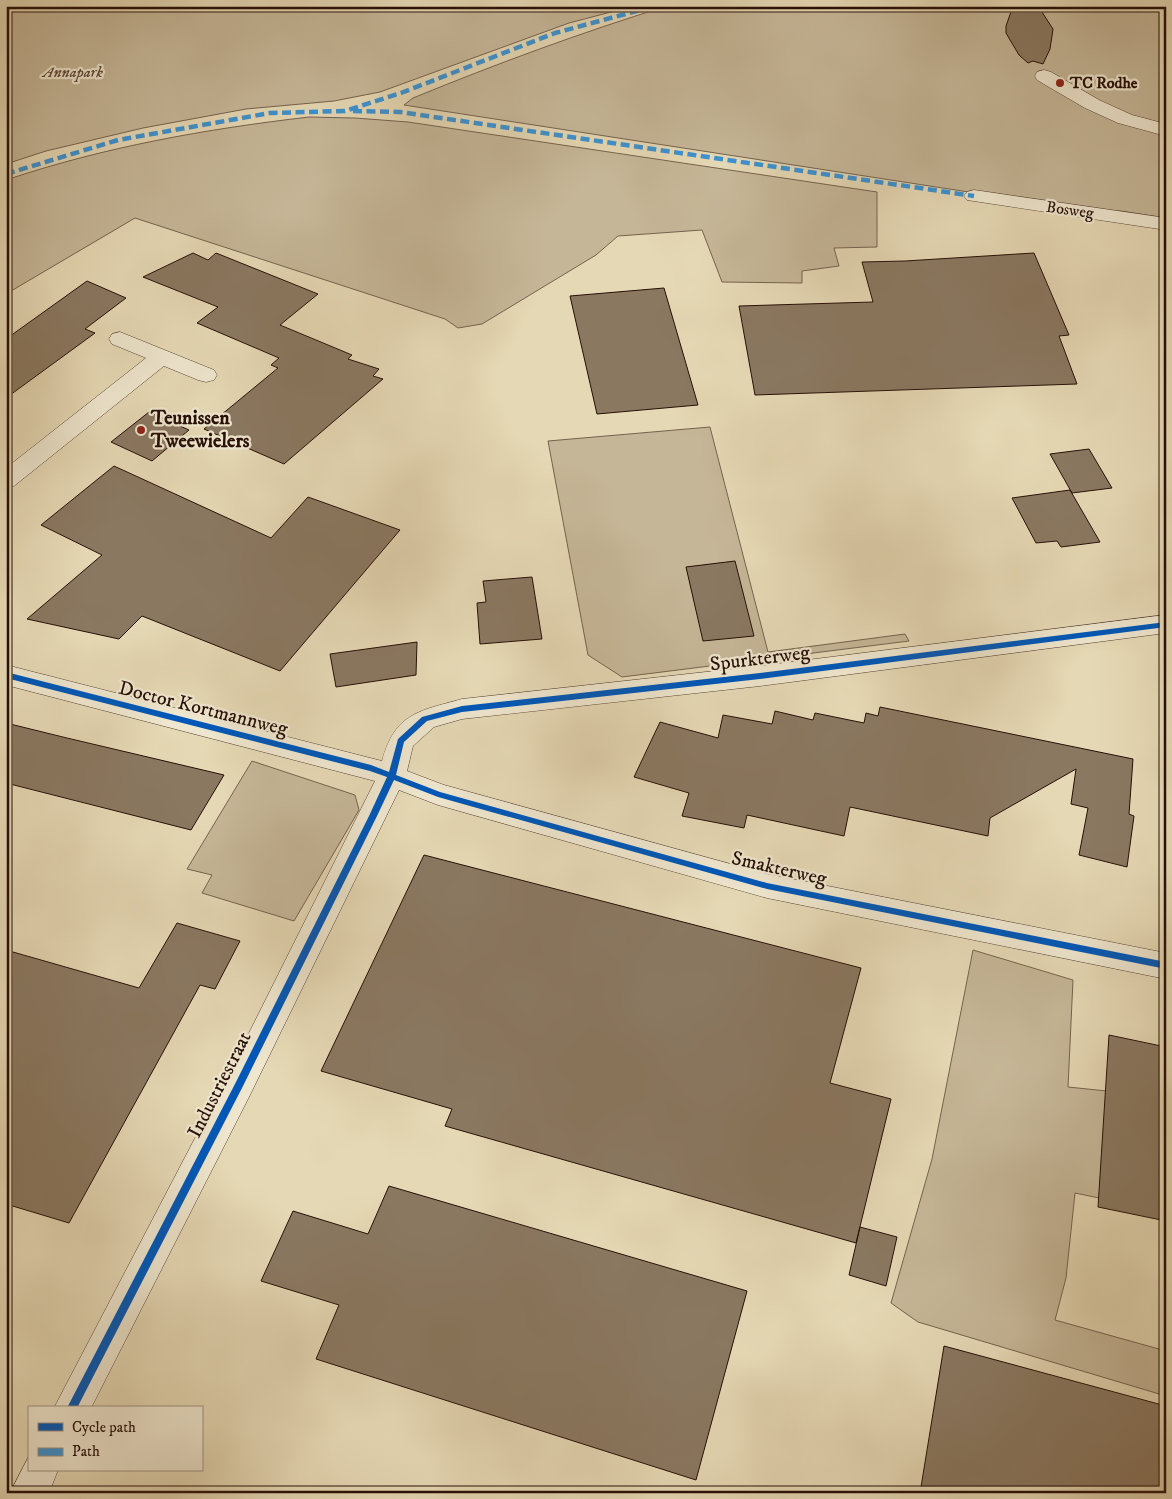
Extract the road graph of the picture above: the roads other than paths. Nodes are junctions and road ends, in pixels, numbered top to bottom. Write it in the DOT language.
graph roads {
  1 [pos="1044,76"];
  2 [pos="1166,130"];
  3 [pos="974,196"];
  4 [pos="1166,224"];
  5 [pos="120,339"];
  6 [pos="161,357"];
  7 [pos="206,375"];
  8 [pos="6,480"];
  9 [pos="1166,624"];
  10 [pos="6,675"];
  11 [pos="392,775"];
  12 [pos="1166,966"];
  13 [pos="73,1406"];
  14 [pos="39,1472"];
  15 [pos="28,1493"];
  1 -- 2 [label="street"];
  3 -- 4 [label="street, Bosweg"];
  5 -- 6 [label="street"];
  6 -- 7 [label="street"];
  6 -- 8 [label="street"];
  9 -- 11 [label="street, Spurkterweg"];
  10 -- 11 [label="street, Doctor Kortmannweg"];
  11 -- 12 [label="street, Smakterweg"];
  11 -- 13 [label="street, Industriestraat"];
  14 -- 15 [label="street"];
}
